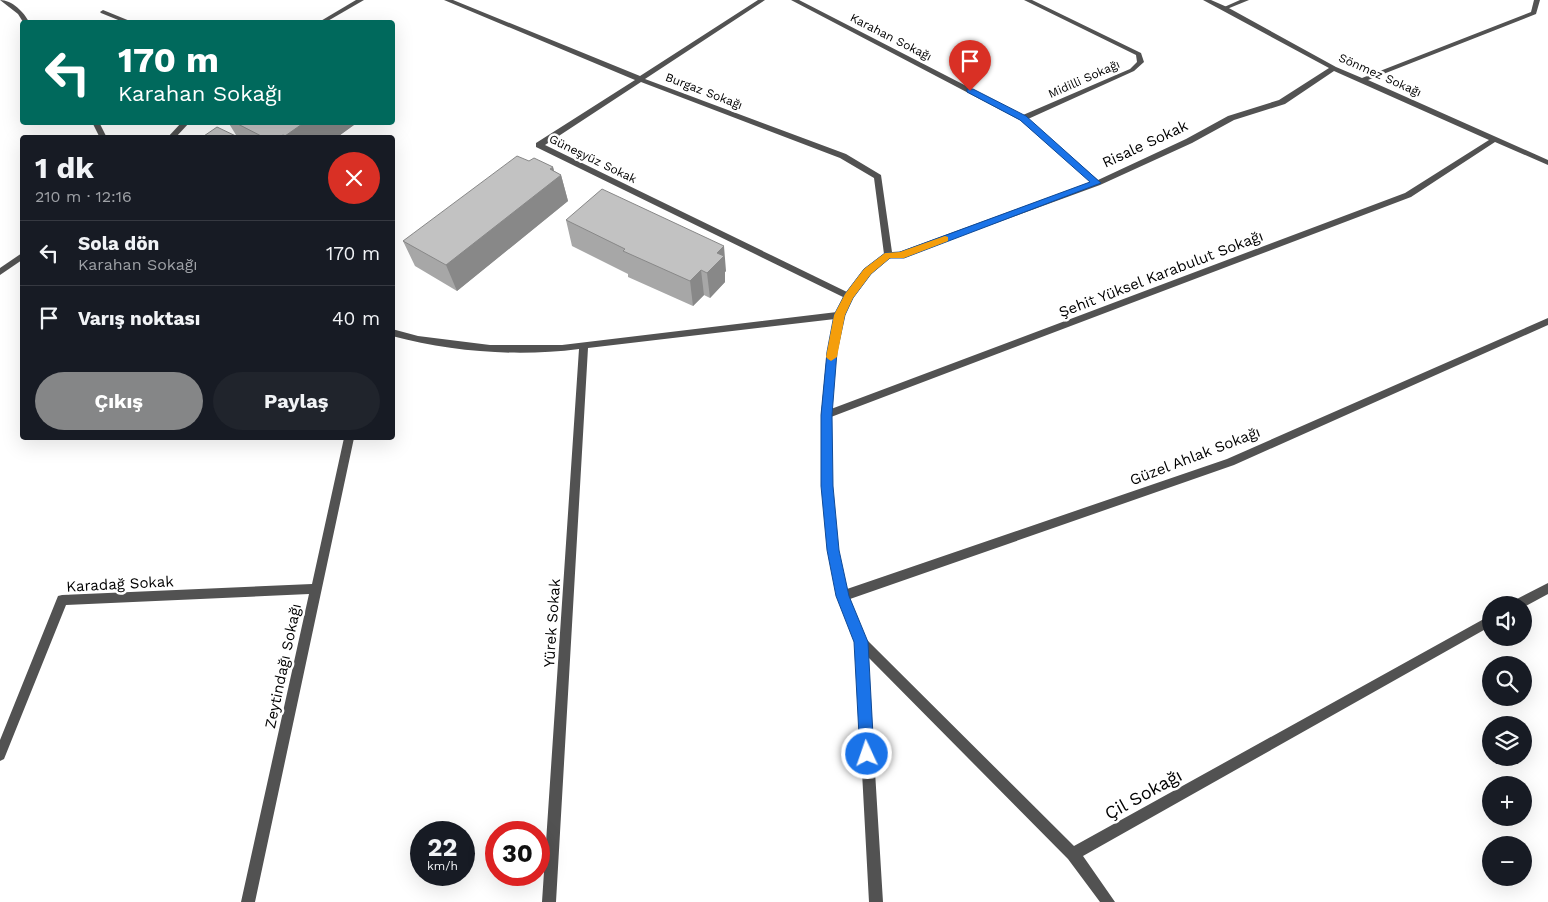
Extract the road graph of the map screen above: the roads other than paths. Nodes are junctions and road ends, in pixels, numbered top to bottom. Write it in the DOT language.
graph roads {
  1 [pos="2,0"];
  2 [pos="341,0"];
  3 [pos="361,0"];
  4 [pos="447,0"];
  5 [pos="762,0"];
  6 [pos="794,0"];
  7 [pos="1027,0"];
  8 [pos="1206,0"];
  9 [pos="1226,0"];
  10 [pos="1246,0"];
  11 [pos="1537,0"];
  12 [pos="353,5"];
  13 [pos="1225,8"];
  14 [pos="102,12"];
  15 [pos="25,20"];
  16 [pos="123,20"];
  17 [pos="326,20"];
  18 [pos="1334,68"];
  19 [pos="642,80"];
  20 [pos="1363,80"];
  21 [pos="1023,118"];
  22 [pos="184,125"];
  23 [pos="173,135"];
  24 [pos="1495,139"];
  25 [pos="1548,163"];
  26 [pos="1097,183"];
  27 [pos="888,255"];
  28 [pos="20,257"];
  29 [pos="0,272"];
  30 [pos="848,296"];
  31 [pos="840,315"];
  32 [pos="1548,321"];
  33 [pos="395,333"];
  34 [pos="584,345"];
  35 [pos="826,415"];
  36 [pos="349,440"];
  37 [pos="1548,588"];
  38 [pos="316,590"];
  39 [pos="843,596"];
  40 [pos="1532,597"];
  41 [pos="1482,625"];
  42 [pos="861,642"];
  43 [pos="0,755"];
  44 [pos="1073,854"];
  45 [pos="248,902"];
  46 [pos="549,902"];
  47 [pos="876,902"];
  48 [pos="1108,902"];
  1 -- 15 [label="street"];
  2 -- 12 [label="street"];
  3 -- 12 [label="street"];
  4 -- 19 [label="street, Burgaz Sokağı"];
  5 -- 19 [label="street, Güneşyüz Sokak"];
  6 -- 21 [label="street, Karahan Sokağı"];
  7 -- 21 [label="street, Midilli Sokağı"];
  8 -- 13 [label="street, Sönmez Sokağı"];
  9 -- 13 [label="street"];
  10 -- 13 [label="street"];
  11 -- 20 [label="street"];
  12 -- 17 [label="street"];
  13 -- 18 [label="street, Sönmez Sokağı"];
  14 -- 16 [label="street"];
  18 -- 20 [label="street, Sönmez Sokağı"];
  18 -- 26 [label="street, Risale Sokak"];
  19 -- 27 [label="street, Burgaz Sokağı"];
  19 -- 30 [label="street, Güneşyüz Sokak"];
  20 -- 24 [label="street, Sönmez Sokağı"];
  21 -- 26 [label="street, Karahan Sokağı"];
  22 -- 23 [label="street"];
  24 -- 25 [label="street, Sönmez Sokağı"];
  24 -- 35 [label="street, Şehit Yüksel Karabulut Sokağı"];
  26 -- 27 [label="street, Risale Sokak"];
  27 -- 30 [label="street, Risale Sokak"];
  28 -- 29 [label="street"];
  30 -- 31 [label="street, Risale Sokak"];
  31 -- 34 [label="street"];
  31 -- 35 [label="street, Risale Sokak"];
  32 -- 39 [label="street, Güzel Ahlak Sokağı"];
  33 -- 34 [label="street"];
  34 -- 46 [label="street, Yürek Sokak"];
  35 -- 39 [label="street, Risale Sokak"];
  36 -- 38 [label="street, Zeytindağı Sokağı"];
  37 -- 40 [label="street"];
  38 -- 43 [label="street, Karadağ Sokak"];
  38 -- 45 [label="street, Zeytindağı Sokağı"];
  39 -- 42 [label="street, Risale Sokak"];
  41 -- 44 [label="street, Çil Sokağı"];
  42 -- 44 [label="street"];
  42 -- 47 [label="street, Risale Sokak"];
  44 -- 48 [label="street"];
}
